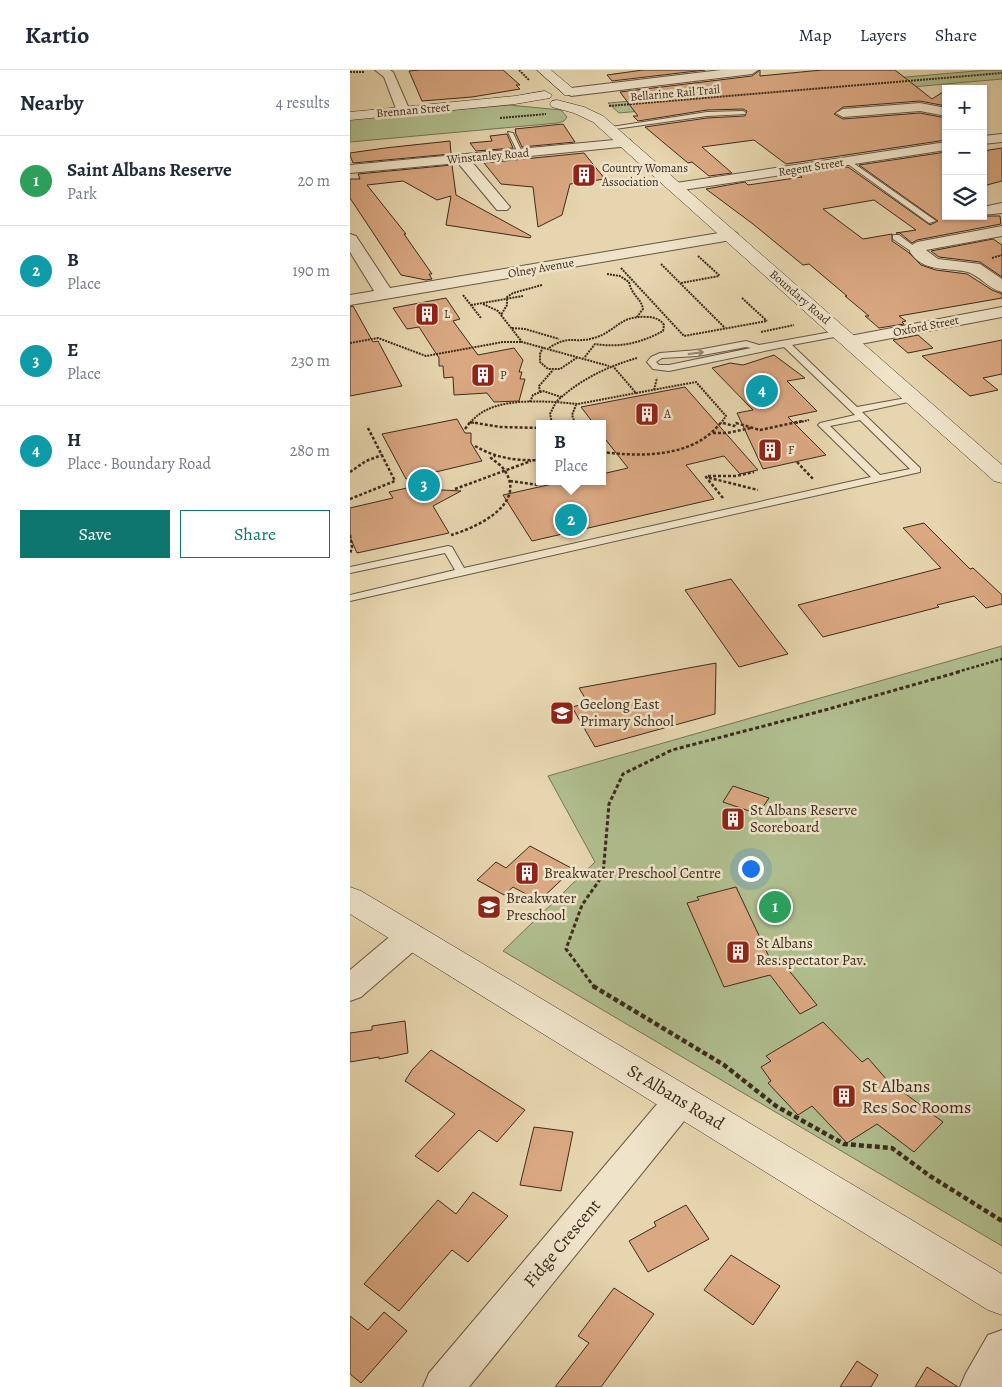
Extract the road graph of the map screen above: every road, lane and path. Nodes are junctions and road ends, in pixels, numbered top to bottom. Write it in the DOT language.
graph roads {
  1 [pos="381,70"];
  2 [pos="538,70"];
  3 [pos="543,70"];
  4 [pos="752,70"];
  5 [pos="1002,72"];
  6 [pos="577,93"];
  7 [pos="550,100"];
  8 [pos="576,109"];
  9 [pos="403,111"];
  10 [pos="942,111"];
  11 [pos="743,113"];
  12 [pos="843,113"];
  13 [pos="350,116"];
  14 [pos="599,118"];
  15 [pos="498,119"];
  16 [pos="510,133"];
  17 [pos="625,143"];
  18 [pos="942,147"];
  19 [pos="521,153"];
  20 [pos="462,159"];
  21 [pos="847,161"];
  22 [pos="350,170"];
  23 [pos="676,187"];
  24 [pos="502,207"];
  25 [pos="1002,208"];
  26 [pos="987,210"];
  27 [pos="932,221"];
  28 [pos="1002,231"];
  29 [pos="731,236"];
  30 [pos="896,237"];
  31 [pos="350,239"];
  32 [pos="918,252"];
  33 [pos="661,264"];
  34 [pos="619,266"];
  35 [pos="603,273"];
  36 [pos="720,276"];
  37 [pos="548,282"];
  38 [pos="680,283"];
  39 [pos="999,283"];
  40 [pos="385,294"];
  41 [pos="523,296"];
  42 [pos="742,298"];
  43 [pos="507,299"];
  44 [pos="350,300"];
  45 [pos="482,303"];
  46 [pos="471,305"];
  47 [pos="1002,312"];
  48 [pos="501,315"];
  49 [pos="637,317"];
  50 [pos="794,325"];
  51 [pos="512,328"];
  52 [pos="725,328"];
  53 [pos="757,332"];
  54 [pos="846,337"];
  55 [pos="560,339"];
  56 [pos="591,340"];
  57 [pos="522,342"];
  58 [pos="350,343"];
  59 [pos="595,344"];
  60 [pos="786,344"];
  61 [pos="543,347"];
  62 [pos="548,348"];
  63 [pos="759,348"];
  64 [pos="578,356"];
  65 [pos="646,356"];
  66 [pos="584,358"];
  67 [pos="611,365"];
  68 [pos="553,370"];
  69 [pos="540,392"];
  70 [pos="636,393"];
  71 [pos="561,397"];
  72 [pos="914,398"];
  73 [pos="530,402"];
  74 [pos="556,402"];
  75 [pos="577,404"];
  76 [pos="857,414"];
  77 [pos="551,420"];
  78 [pos="574,420"];
  79 [pos="813,420"];
  80 [pos="470,422"];
  81 [pos="722,423"];
  82 [pos="367,426"];
  83 [pos="536,428"];
  84 [pos="751,428"];
  85 [pos="465,429"];
  86 [pos="713,433"];
  87 [pos="475,446"];
  88 [pos="606,452"];
  89 [pos="382,455"];
  90 [pos="495,456"];
  91 [pos="531,460"];
  92 [pos="536,460"];
  93 [pos="797,462"];
  94 [pos="505,470"];
  95 [pos="350,472"];
  96 [pos="754,472"];
  97 [pos="1002,476"];
  98 [pos="706,477"];
  99 [pos="878,478"];
  100 [pos="510,481"];
  101 [pos="536,485"];
  102 [pos="455,489"];
  103 [pos="823,491"];
  104 [pos="766,492"];
  105 [pos="350,499"];
  106 [pos="734,511"];
  107 [pos="350,535"];
  108 [pos="446,536"];
  109 [pos="350,554"];
  110 [pos="355,555"];
  111 [pos="350,570"];
  112 [pos="461,572"];
  113 [pos="350,598"];
  114 [pos="1002,658"];
  115 [pos="350,899"];
  116 [pos="411,936"];
  117 [pos="350,988"];
  118 [pos="681,1100"];
  119 [pos="1002,1221"];
  120 [pos="1002,1296"];
  121 [pos="1002,1349"];
  122 [pos="443,1387"];
  123 [pos="980,1387"];
  1 -- 9 [label="street"];
  2 -- 7 [label="main road"];
  3 -- 6 [label="main road, Boundary Road"];
  4 -- 6 [label="street"];
  5 -- 14 [label="path, Bellarine Rail Trail"];
  6 -- 7 [label="main road"];
  6 -- 14 [label="main road, Boundary Road"];
  7 -- 8 [label="main road, Boundary Road"];
  7 -- 9 [label="main road, Brennan Street"];
  8 -- 14 [label="main road, Boundary Road"];
  8 -- 15 [label="path"];
  9 -- 13 [label="main road, Brennan Street"];
  10 -- 12 [label="street"];
  11 -- 14 [label="lane"];
  14 -- 17 [label="main road, Boundary Road"];
  16 -- 19 [label="lane"];
  17 -- 19 [label="street, Winstanley Road"];
  17 -- 23 [label="main road, Boundary Road"];
  18 -- 21 [label="street, Regent Street"];
  19 -- 20 [label="street, Winstanley Road"];
  20 -- 22 [label="street, Winstanley Road"];
  20 -- 24 [label="street"];
  21 -- 23 [label="street, Regent Street"];
  21 -- 27 [label="lane"];
  23 -- 29 [label="main road, Boundary Road"];
  25 -- 26 [label="street"];
  28 -- 32 [label="street"];
  29 -- 40 [label="street, Olney Avenue"];
  29 -- 54 [label="main road, Boundary Road"];
  30 -- 32 [label="lane"];
  31 -- 40 [label="street"];
  32 -- 39 [label="street"];
  33 -- 38 [label="path"];
  34 -- 52 [label="path"];
  35 -- 49 [label="path"];
  36 -- 38 [label="path"];
  37 -- 43 [label="path"];
  38 -- 52 [label="path"];
  40 -- 44 [label="street, Olney Avenue"];
  41 -- 43 [label="path"];
  42 -- 52 [label="path"];
  43 -- 45 [label="path"];
  43 -- 48 [label="path"];
  45 -- 46 [label="path"];
  45 -- 48 [label="path"];
  47 -- 54 [label="street, Oxford Street"];
  48 -- 51 [label="path"];
  49 -- 56 [label="path"];
  49 -- 59 [label="path"];
  50 -- 53 [label="path"];
  51 -- 55 [label="path"];
  51 -- 57 [label="path"];
  54 -- 60 [label="lane"];
  54 -- 72 [label="main road, Boundary Road"];
  55 -- 56 [label="path"];
  55 -- 62 [label="path"];
  56 -- 59 [label="path"];
  57 -- 58 [label="path"];
  57 -- 61 [label="path"];
  59 -- 66 [label="path"];
  60 -- 63 [label="lane"];
  60 -- 76 [label="lane"];
  61 -- 62 [label="path"];
  61 -- 68 [label="path"];
  62 -- 64 [label="path"];
  63 -- 63 [label="lane, one-way"];
  64 -- 66 [label="path"];
  64 -- 68 [label="path"];
  65 -- 67 [label="path"];
  66 -- 67 [label="path"];
  67 -- 70 [label="path"];
  67 -- 71 [label="path"];
  68 -- 69 [label="path"];
  69 -- 71 [label="path"];
  69 -- 73 [label="path"];
  70 -- 75 [label="path"];
  70 -- 81 [label="path"];
  71 -- 74 [label="path"];
  72 -- 76 [label="lane"];
  72 -- 97 [label="main road, Boundary Road"];
  73 -- 74 [label="path"];
  73 -- 80 [label="path"];
  74 -- 75 [label="path"];
  74 -- 77 [label="path"];
  75 -- 78 [label="path"];
  76 -- 99 [label="lane"];
  76 -- 99 [label="lane"];
  79 -- 84 [label="path"];
  80 -- 83 [label="path"];
  80 -- 85 [label="path"];
  81 -- 84 [label="path"];
  81 -- 86 [label="path"];
  82 -- 89 [label="path"];
  84 -- 86 [label="path"];
  86 -- 88 [label="path"];
  87 -- 90 [label="path"];
  89 -- 95 [label="path"];
  89 -- 105 [label="path"];
  90 -- 91 [label="path"];
  90 -- 94 [label="path"];
  91 -- 92 [label="path"];
  91 -- 94 [label="path"];
  93 -- 103 [label="path"];
  94 -- 100 [label="path"];
  94 -- 102 [label="path"];
  96 -- 98 [label="path"];
  98 -- 104 [label="path"];
  98 -- 106 [label="path"];
  99 -- 103 [label="lane"];
  100 -- 101 [label="path"];
  100 -- 108 [label="path"];
  103 -- 106 [label="lane"];
  106 -- 112 [label="lane"];
  107 -- 109 [label="path"];
  109 -- 110 [label="path"];
  111 -- 112 [label="lane"];
  112 -- 113 [label="lane"];
  114 -- 119 [label="path"];
  115 -- 116 [label="main road, St Albans Road"];
  116 -- 117 [label="street"];
  116 -- 118 [label="main road, St Albans Road"];
  118 -- 120 [label="main road, St Albans Road"];
  118 -- 122 [label="street, Fidge Crescent"];
  121 -- 123 [label="street"];
}
